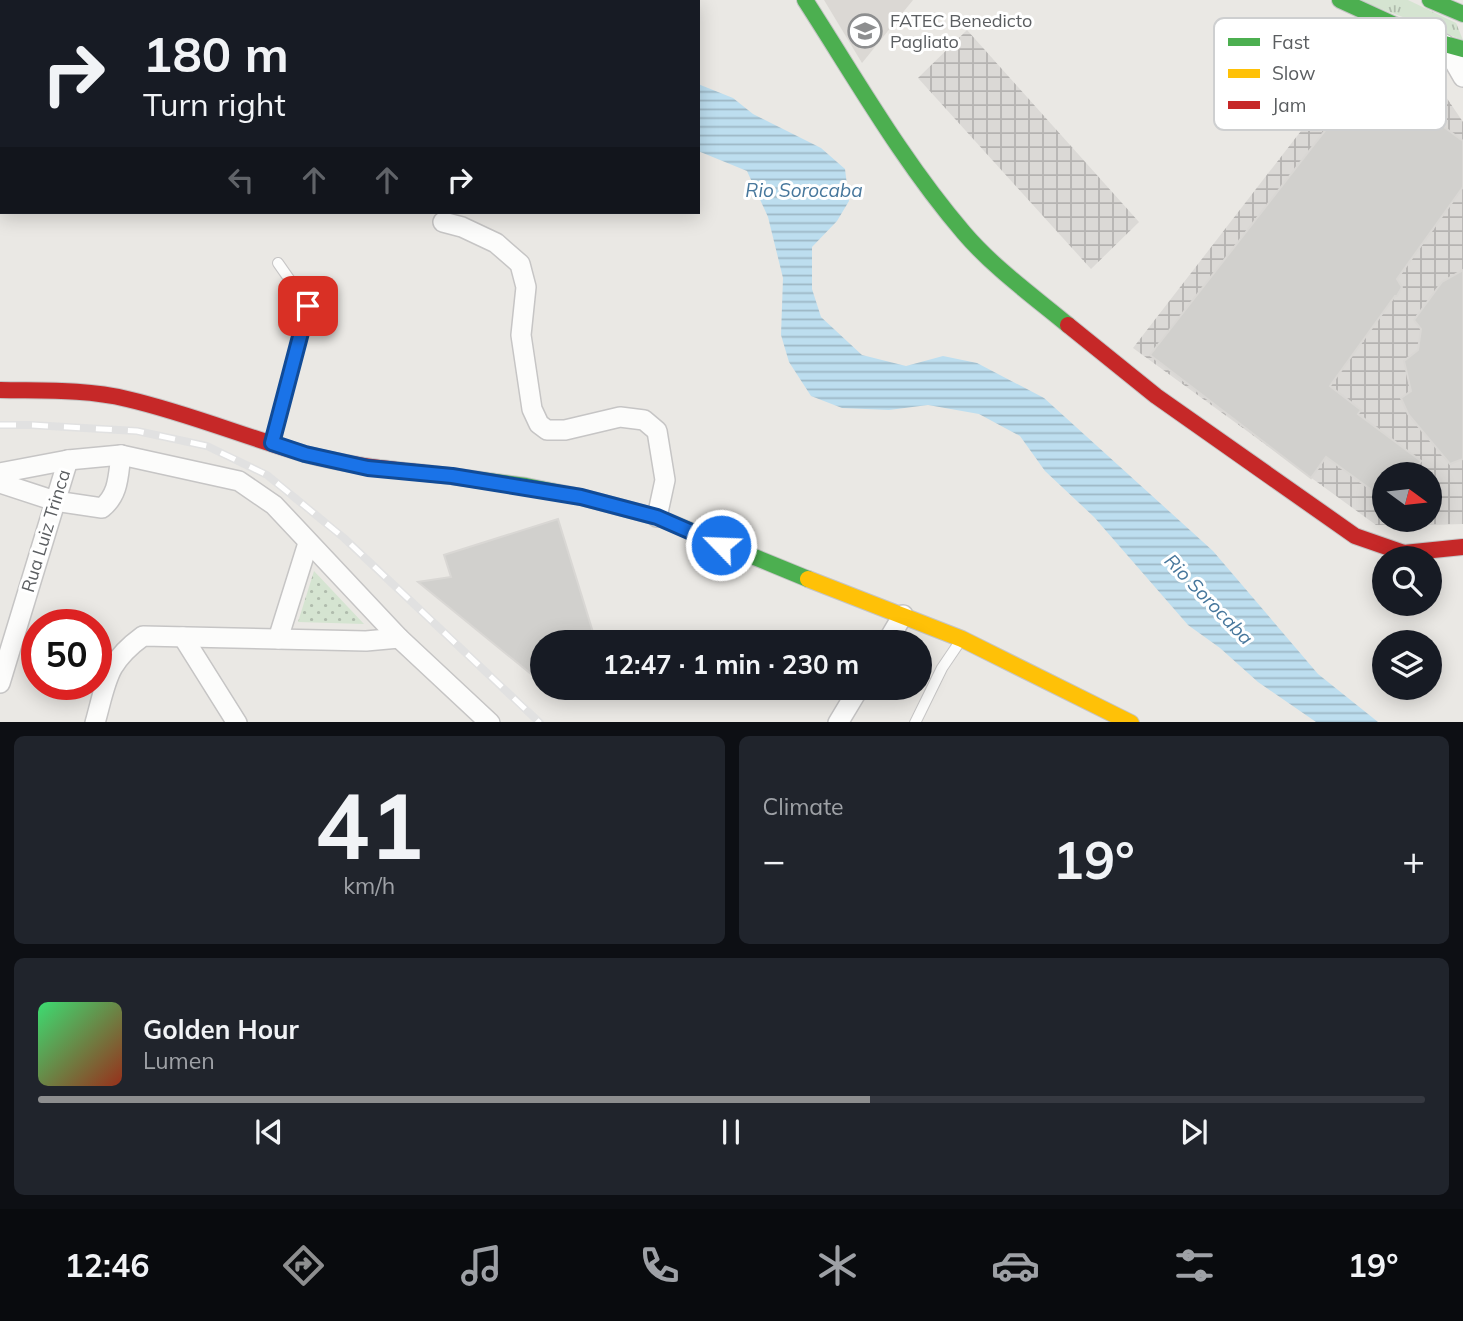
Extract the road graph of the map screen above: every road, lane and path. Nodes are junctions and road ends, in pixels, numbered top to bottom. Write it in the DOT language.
graph roads {
  1 [pos="806,0"];
  2 [pos="1339,0"];
  3 [pos="1436,3"];
  4 [pos="1463,14"];
  5 [pos="1379,18"];
  6 [pos="1454,46"];
  7 [pos="1463,77"];
  8 [pos="443,222"];
  9 [pos="278,263"];
  10 [pos="0,390"];
  11 [pos="272,443"];
  12 [pos="121,455"];
  13 [pos="68,460"];
  14 [pos="0,472"];
  15 [pos="0,483"];
  16 [pos="55,502"];
  17 [pos="657,517"];
  18 [pos="308,543"];
  19 [pos="1463,547"];
  20 [pos="903,615"];
  21 [pos="894,630"];
  22 [pos="183,637"];
  23 [pos="399,638"];
  24 [pos="278,639"];
  25 [pos="962,639"];
  26 [pos="0,683"];
  27 [pos="852,700"];
  28 [pos="95,722"];
  29 [pos="236,722"];
  30 [pos="489,722"];
  31 [pos="839,722"];
  32 [pos="915,722"];
  33 [pos="1129,722"];
  1 -- 19 [label="main road"];
  2 -- 5 [label="main road"];
  3 -- 4 [label="main road"];
  6 -- 7 [label="street"];
  8 -- 17 [label="street"];
  9 -- 11 [label="lane"];
  10 -- 11 [label="main road"];
  11 -- 17 [label="main road"];
  12 -- 13 [label="street"];
  12 -- 16 [label="street"];
  12 -- 18 [label="street"];
  13 -- 14 [label="street"];
  13 -- 16 [label="street, Rua Luiz Trinca"];
  15 -- 16 [label="street"];
  16 -- 26 [label="street, Rua Luiz Trinca"];
  17 -- 20 [label="main road"];
  18 -- 23 [label="street"];
  18 -- 24 [label="street"];
  20 -- 21 [label="street"];
  20 -- 25 [label="main road"];
  22 -- 24 [label="street"];
  22 -- 28 [label="street"];
  22 -- 29 [label="street"];
  23 -- 24 [label="street"];
  23 -- 30 [label="street"];
  25 -- 32 [label="lane"];
  25 -- 33 [label="main road"];
  27 -- 31 [label="street"];
}
